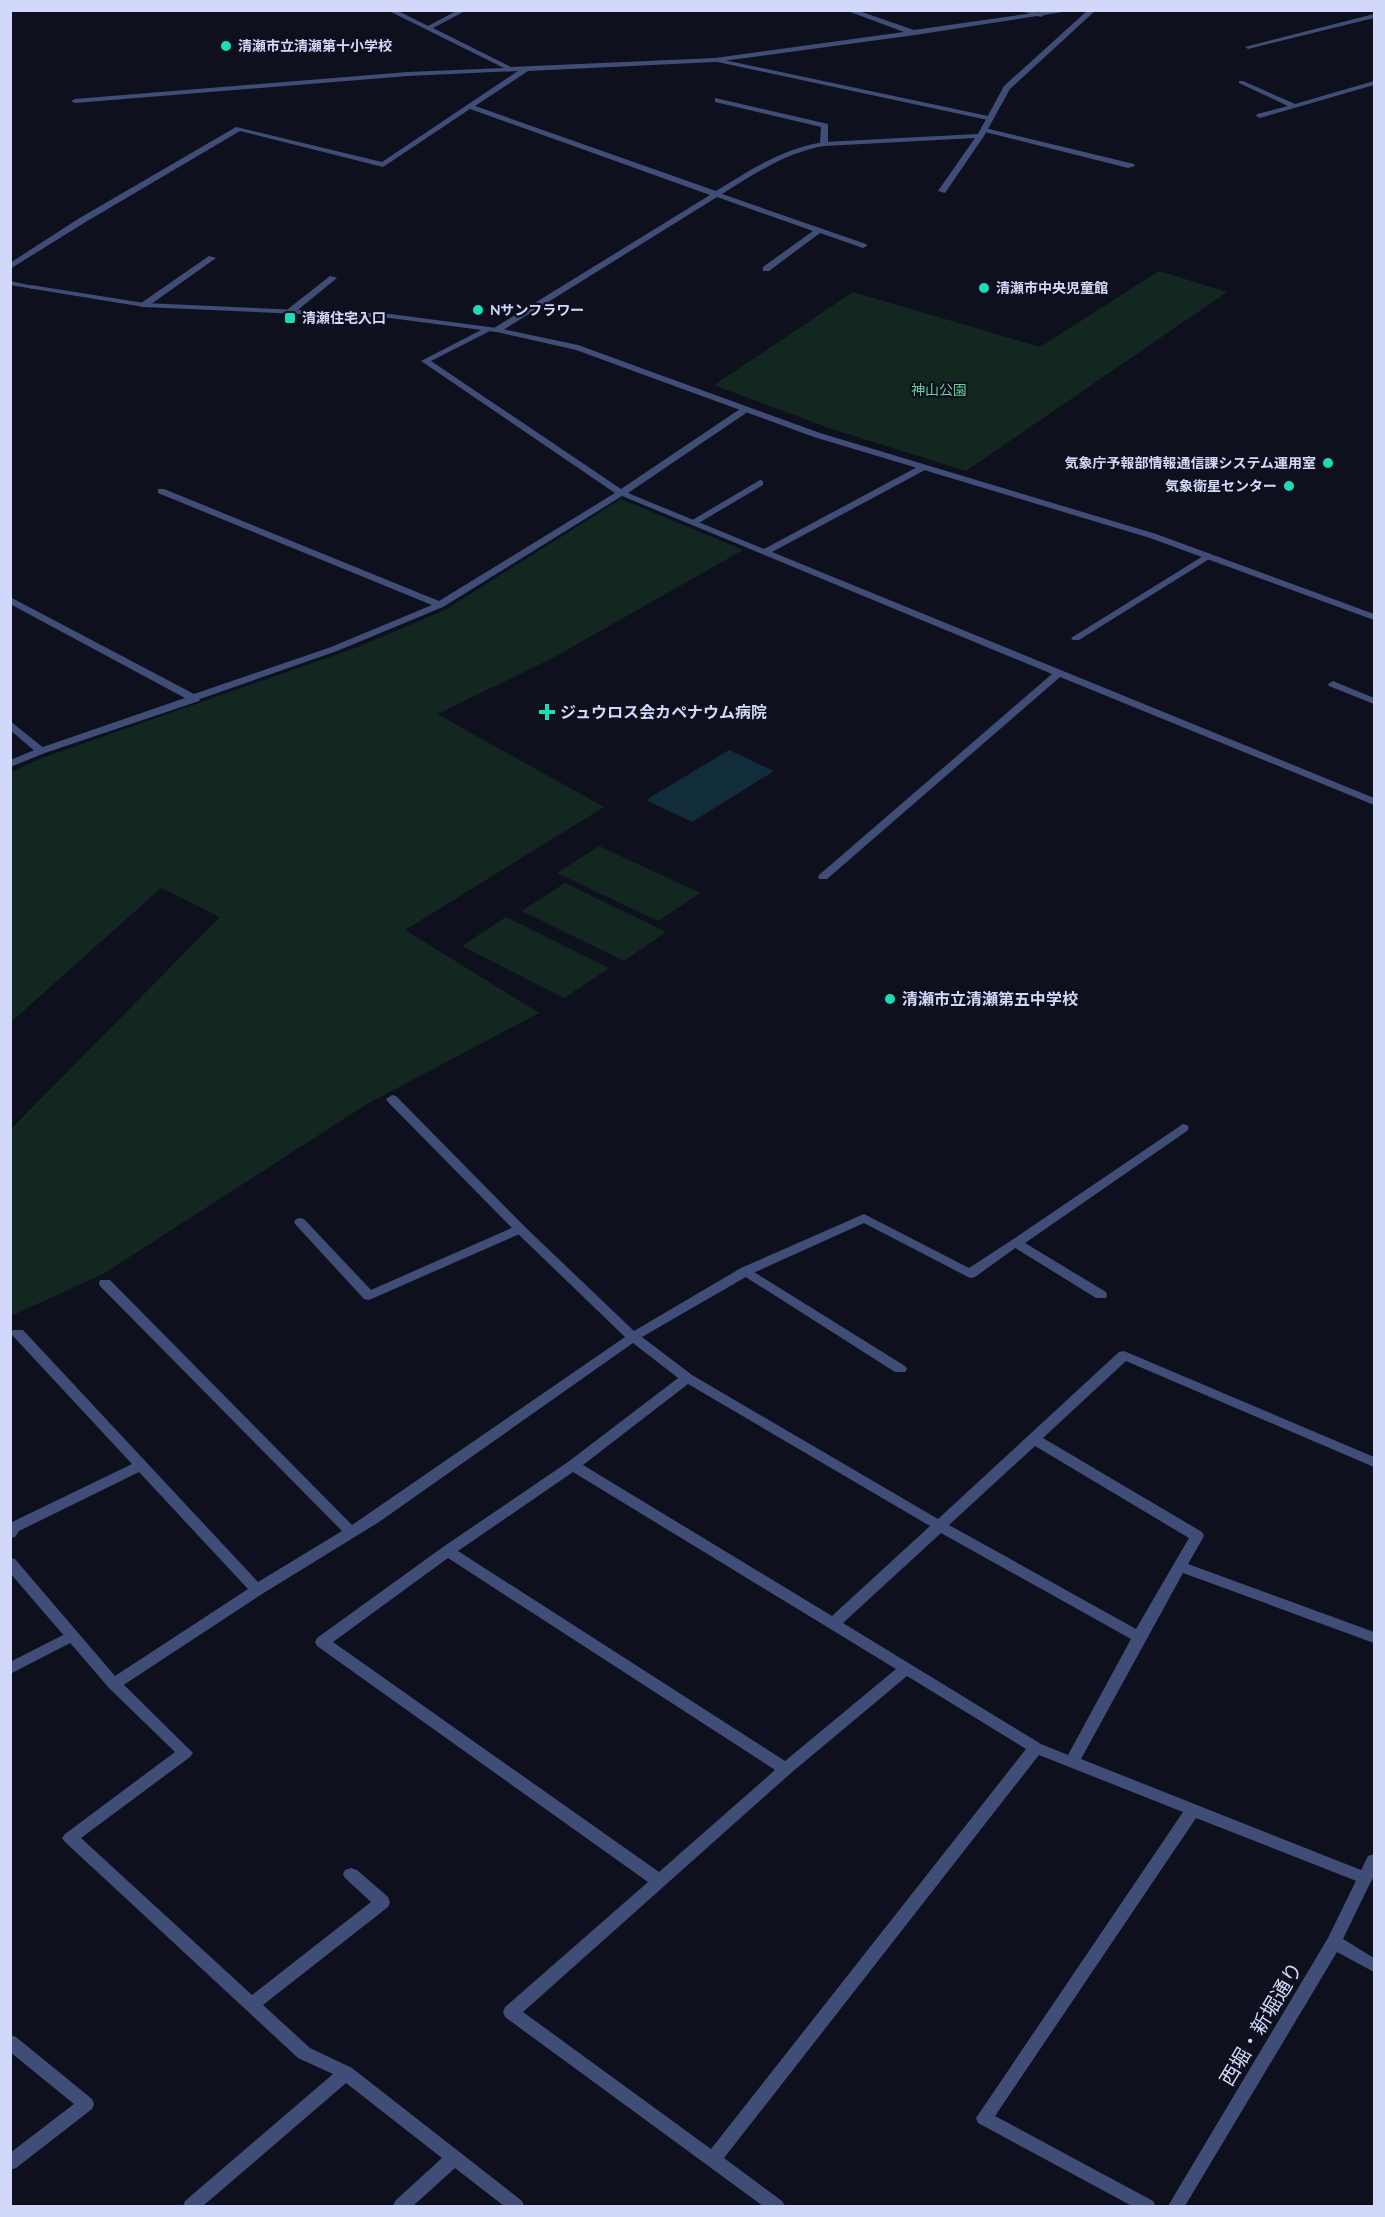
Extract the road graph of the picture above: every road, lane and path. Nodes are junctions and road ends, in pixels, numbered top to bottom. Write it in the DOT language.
graph roads {
  1 [pos="390,10"];
  2 [pos="464,10"];
  3 [pos="848,10"];
  4 [pos="1020,10"];
  5 [pos="1073,10"];
  6 [pos="1093,10"];
  7 [pos="1041,15"];
  8 [pos="1374,16"];
  9 [pos="428,28"];
  10 [pos="917,34"];
  11 [pos="1248,47"];
  12 [pos="715,60"];
  13 [pos="510,68"];
  14 [pos="528,68"];
  15 [pos="1241,82"];
  16 [pos="1374,83"];
  17 [pos="718,100"];
  18 [pos="75,101"];
  19 [pos="1295,106"];
  20 [pos="470,107"];
  21 [pos="1260,116"];
  22 [pos="988,118"];
  23 [pos="982,132"];
  24 [pos="824,144"];
  25 [pos="1131,166"];
  26 [pos="942,191"];
  27 [pos="718,193"];
  28 [pos="820,230"];
  29 [pos="863,246"];
  30 [pos="212,258"];
  31 [pos="10,267"];
  32 [pos="766,269"];
  33 [pos="333,278"];
  34 [pos="10,283"];
  35 [pos="144,305"];
  36 [pos="291,311"];
  37 [pos="487,329"];
  38 [pos="497,330"];
  39 [pos="746,409"];
  40 [pos="922,468"];
  41 [pos="760,483"];
  42 [pos="161,491"];
  43 [pos="621,493"];
  44 [pos="694,522"];
  45 [pos="765,552"];
  46 [pos="1208,556"];
  47 [pos="10,600"];
  48 [pos="440,605"];
  49 [pos="1374,617"];
  50 [pos="1076,638"];
  51 [pos="1060,672"];
  52 [pos="1333,684"];
  53 [pos="195,699"];
  54 [pos="1374,701"];
  55 [pos="10,724"];
  56 [pos="41,751"];
  57 [pos="10,764"];
  58 [pos="1374,801"];
  59 [pos="824,877"];
  60 [pos="392,1099"];
  61 [pos="1183,1128"];
  62 [pos="300,1222"];
  63 [pos="520,1229"];
  64 [pos="1016,1243"];
  65 [pos="746,1271"];
  66 [pos="105,1283"];
  67 [pos="1101,1295"];
  68 [pos="18,1333"];
  69 [pos="633,1337"];
  70 [pos="900,1369"];
  71 [pos="687,1378"];
  72 [pos="1034,1439"];
  73 [pos="1374,1462"];
  74 [pos="573,1465"];
  75 [pos="140,1466"];
  76 [pos="940,1526"];
  77 [pos="12,1528"];
  78 [pos="351,1532"];
  79 [pos="448,1551"];
  80 [pos="10,1563"];
  81 [pos="1180,1566"];
  82 [pos="257,1590"];
  83 [pos="834,1623"];
  84 [pos="71,1636"];
  85 [pos="1139,1637"];
  86 [pos="1374,1638"];
  87 [pos="907,1668"];
  88 [pos="10,1669"];
  89 [pos="114,1684"];
  90 [pos="1036,1748"];
  91 [pos="1072,1762"];
  92 [pos="786,1769"];
  93 [pos="1193,1810"];
  94 [pos="1374,1860"];
  95 [pos="351,1874"];
  96 [pos="1365,1878"];
  97 [pos="659,1881"];
  98 [pos="1334,1942"];
  99 [pos="1374,1966"];
  100 [pos="252,2004"];
  101 [pos="10,2042"];
  102 [pos="346,2073"];
  103 [pos="454,2158"];
  104 [pos="712,2160"];
  105 [pos="10,2163"];
  106 [pos="191,2206"];
  107 [pos="401,2206"];
  108 [pos="516,2206"];
  109 [pos="776,2206"];
  110 [pos="1147,2206"];
  111 [pos="1176,2206"];
  1 -- 9 [label="street"];
  2 -- 9 [label="street"];
  3 -- 10 [label="street"];
  4 -- 7 [label="street"];
  5 -- 7 [label="street"];
  6 -- 22 [label="street"];
  7 -- 10 [label="street"];
  8 -- 11 [label="street"];
  9 -- 13 [label="street"];
  10 -- 12 [label="street"];
  12 -- 14 [label="street"];
  12 -- 22 [label="street"];
  13 -- 14 [label="street"];
  13 -- 18 [label="street"];
  14 -- 20 [label="street"];
  15 -- 19 [label="street"];
  16 -- 19 [label="street"];
  17 -- 24 [label="street"];
  19 -- 21 [label="street"];
  20 -- 27 [label="street"];
  20 -- 31 [label="street"];
  22 -- 23 [label="street"];
  23 -- 24 [label="street"];
  23 -- 25 [label="street"];
  23 -- 26 [label="street"];
  24 -- 27 [label="street"];
  27 -- 28 [label="street"];
  27 -- 38 [label="street"];
  28 -- 29 [label="street"];
  28 -- 32 [label="street"];
  30 -- 35 [label="street"];
  33 -- 36 [label="street"];
  34 -- 35 [label="street"];
  35 -- 36 [label="street"];
  36 -- 37 [label="street"];
  37 -- 38 [label="street"];
  37 -- 43 [label="street"];
  38 -- 39 [label="street"];
  39 -- 40 [label="street"];
  39 -- 43 [label="street"];
  40 -- 45 [label="street"];
  40 -- 46 [label="street"];
  41 -- 44 [label="street"];
  42 -- 48 [label="street"];
  43 -- 44 [label="street"];
  43 -- 48 [label="street"];
  44 -- 45 [label="street"];
  45 -- 51 [label="street"];
  46 -- 49 [label="street"];
  46 -- 50 [label="street"];
  47 -- 53 [label="street"];
  48 -- 53 [label="street"];
  51 -- 58 [label="street"];
  51 -- 59 [label="street"];
  52 -- 54 [label="street"];
  53 -- 56 [label="street"];
  55 -- 56 [label="street"];
  56 -- 57 [label="street"];
  60 -- 63 [label="street"];
  61 -- 64 [label="street"];
  62 -- 63 [label="street"];
  63 -- 69 [label="street"];
  64 -- 65 [label="street"];
  64 -- 67 [label="street"];
  65 -- 69 [label="street"];
  65 -- 70 [label="street"];
  66 -- 78 [label="street"];
  68 -- 75 [label="street"];
  69 -- 71 [label="street"];
  69 -- 78 [label="street"];
  71 -- 74 [label="street"];
  71 -- 76 [label="street"];
  72 -- 73 [label="street"];
  72 -- 76 [label="street"];
  72 -- 81 [label="street"];
  74 -- 79 [label="street"];
  74 -- 83 [label="street"];
  75 -- 77 [label="street"];
  75 -- 82 [label="street"];
  76 -- 83 [label="street"];
  76 -- 85 [label="street"];
  78 -- 82 [label="street"];
  79 -- 92 [label="street"];
  79 -- 97 [label="street"];
  80 -- 84 [label="street"];
  81 -- 85 [label="street"];
  81 -- 86 [label="street"];
  82 -- 89 [label="street"];
  83 -- 87 [label="street"];
  84 -- 88 [label="street"];
  84 -- 89 [label="street"];
  85 -- 91 [label="street"];
  87 -- 90 [label="street"];
  87 -- 92 [label="street"];
  89 -- 100 [label="street"];
  90 -- 91 [label="street"];
  90 -- 104 [label="street"];
  91 -- 93 [label="street"];
  92 -- 97 [label="street"];
  93 -- 96 [label="street"];
  93 -- 110 [label="street"];
  94 -- 96 [label="street, 西堀・新堀通り"];
  95 -- 100 [label="street"];
  96 -- 98 [label="street, 西堀・新堀通り"];
  97 -- 104 [label="street"];
  98 -- 99 [label="street"];
  98 -- 111 [label="street, 西堀・新堀通り"];
  100 -- 102 [label="street"];
  101 -- 105 [label="street"];
  102 -- 103 [label="street"];
  102 -- 106 [label="street"];
  103 -- 107 [label="street"];
  103 -- 108 [label="street"];
  104 -- 109 [label="street"];
}
